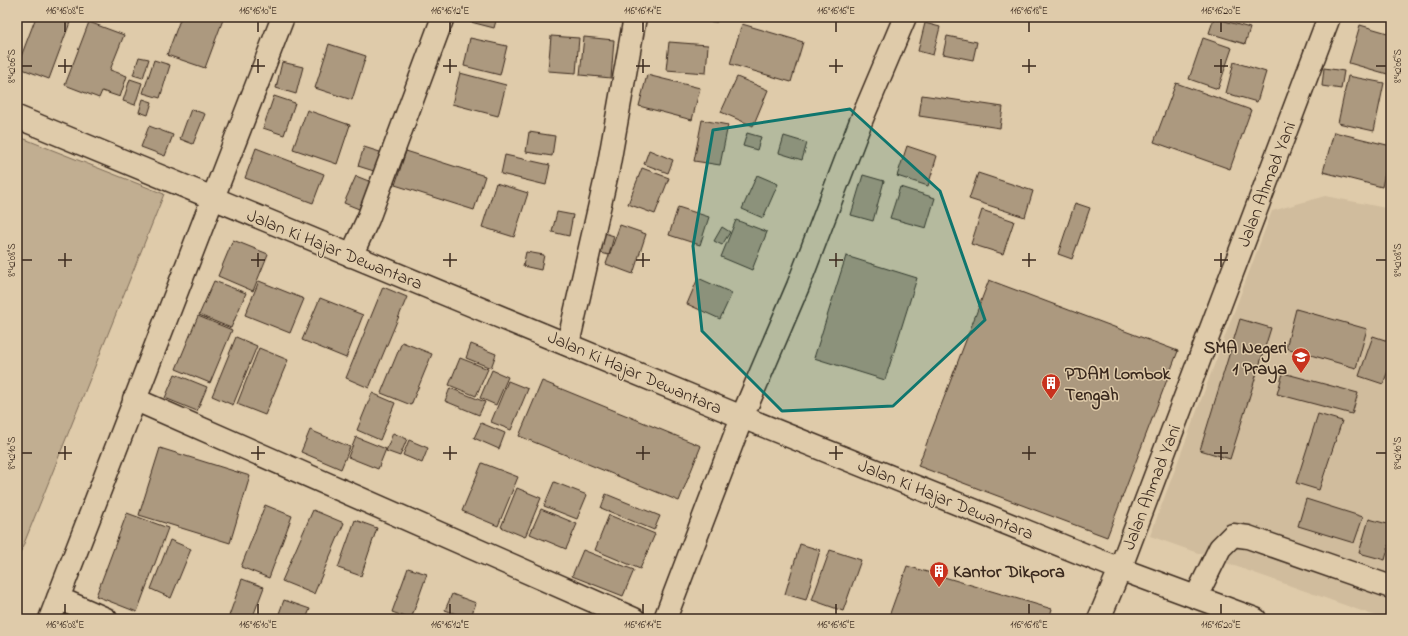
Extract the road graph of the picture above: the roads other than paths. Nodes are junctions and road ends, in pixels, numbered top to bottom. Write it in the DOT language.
graph roads {
  1 [pos="283,17"];
  2 [pos="443,17"];
  3 [pos="635,17"];
  4 [pos="905,17"];
  5 [pos="1329,17"];
  6 [pos="17,118"];
  7 [pos="211,199"];
  8 [pos="351,256"];
  9 [pos="568,344"];
  10 [pos="134,399"];
  11 [pos="742,417"];
  12 [pos="1120,569"];
  13 [pos="1391,587"];
  14 [pos="1196,597"];
  15 [pos="58,598"];
  16 [pos="50,619"];
  17 [pos="106,619"];
  18 [pos="634,619"];
  19 [pos="665,619"];
  20 [pos="1099,619"];
  21 [pos="1255,619"];
  1 -- 7 [label="street"];
  2 -- 8 [label="street"];
  3 -- 9 [label="street"];
  4 -- 11 [label="street"];
  5 -- 12 [label="street, Jalan Ahmad Yani"];
  6 -- 7 [label="street, Jalan Ki Hajar Dewantara"];
  7 -- 8 [label="street, Jalan Ki Hajar Dewantara"];
  7 -- 10 [label="street"];
  8 -- 9 [label="street, Jalan Ki Hajar Dewantara"];
  9 -- 11 [label="street, Jalan Ki Hajar Dewantara"];
  10 -- 15 [label="street"];
  10 -- 18 [label="street"];
  11 -- 12 [label="street, Jalan Ki Hajar Dewantara"];
  11 -- 19 [label="street"];
  12 -- 14 [label="street, Jalan Ki Hajar Dewantara"];
  12 -- 20 [label="street, Jalan Ahmad Yani"];
  13 -- 14 [label="street"];
  14 -- 21 [label="street, Jalan Ki Hajar Dewantara"];
  15 -- 16 [label="street"];
  15 -- 17 [label="street"];
}
